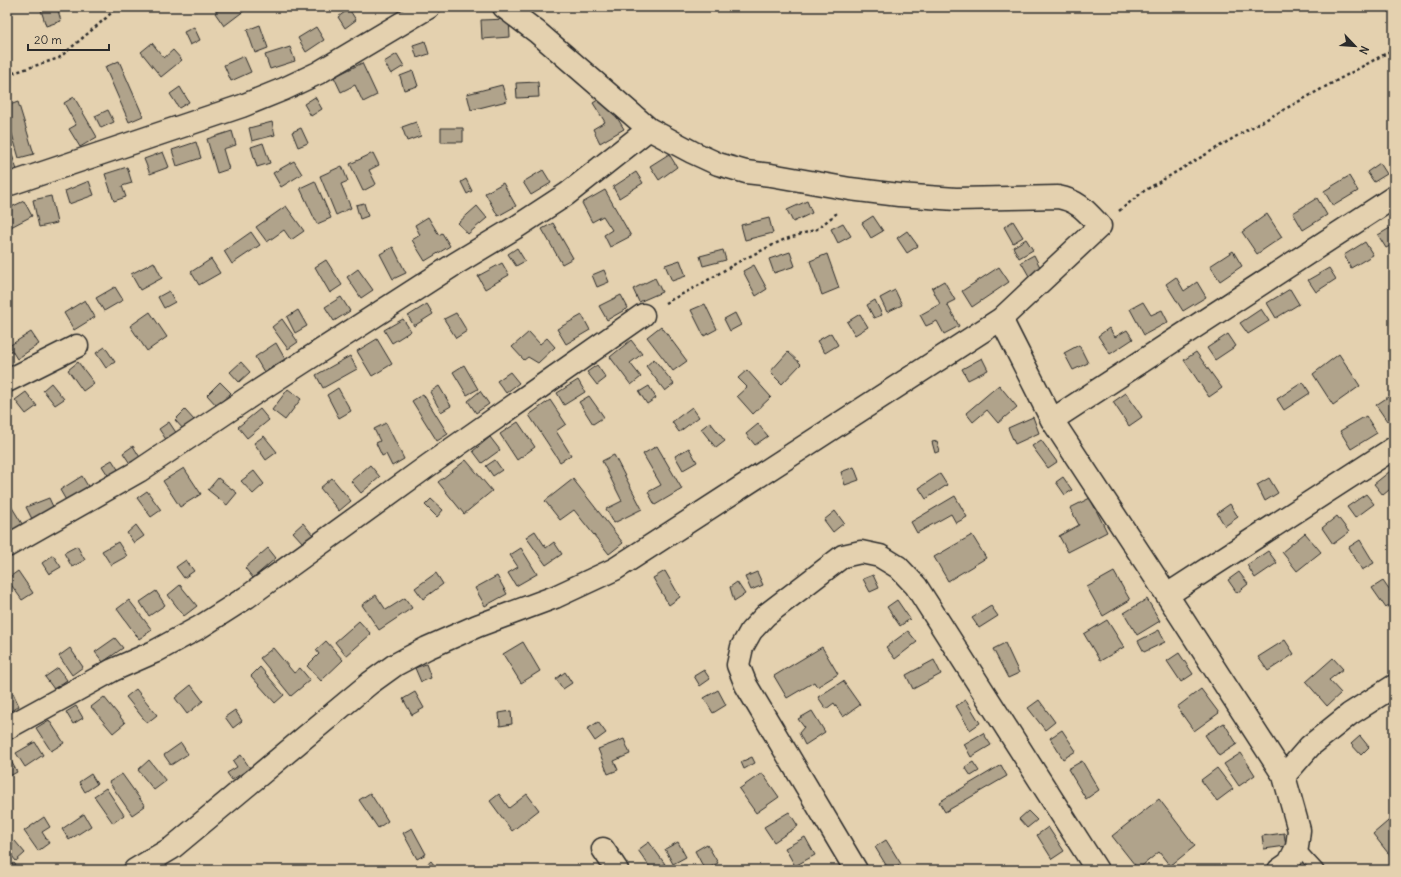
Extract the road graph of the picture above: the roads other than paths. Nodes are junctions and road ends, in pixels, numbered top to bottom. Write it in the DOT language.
graph roads {
  1 [pos="429,7"];
  2 [pos="504,7"];
  3 [pos="649,129"];
  4 [pos="7,185"];
  5 [pos="1394,197"];
  6 [pos="643,314"];
  7 [pos="1001,319"];
  8 [pos="77,346"];
  9 [pos="7,381"];
  10 [pos="1052,420"];
  11 [pos="1394,448"];
  12 [pos="7,546"];
  13 [pos="1167,595"];
  14 [pos="1394,686"];
  15 [pos="7,728"];
  16 [pos="1284,776"];
  17 [pos="1297,848"];
  18 [pos="604,849"];
  19 [pos="135,870"];
  20 [pos="617,870"];
  21 [pos="856,870"];
  22 [pos="1097,870"];
  23 [pos="1279,870"];
  24 [pos="1318,870"];
  1 -- 4 [label="street"];
  2 -- 3 [label="street"];
  3 -- 7 [label="street"];
  3 -- 12 [label="street"];
  5 -- 10 [label="street"];
  6 -- 15 [label="street"];
  7 -- 10 [label="street"];
  7 -- 19 [label="street"];
  8 -- 9 [label="street"];
  10 -- 13 [label="street"];
  11 -- 13 [label="street"];
  13 -- 16 [label="street"];
  14 -- 16 [label="street"];
  16 -- 17 [label="street"];
  17 -- 23 [label="street"];
  17 -- 24 [label="lane"];
  18 -- 20 [label="street"];
  21 -- 22 [label="street"];
}
